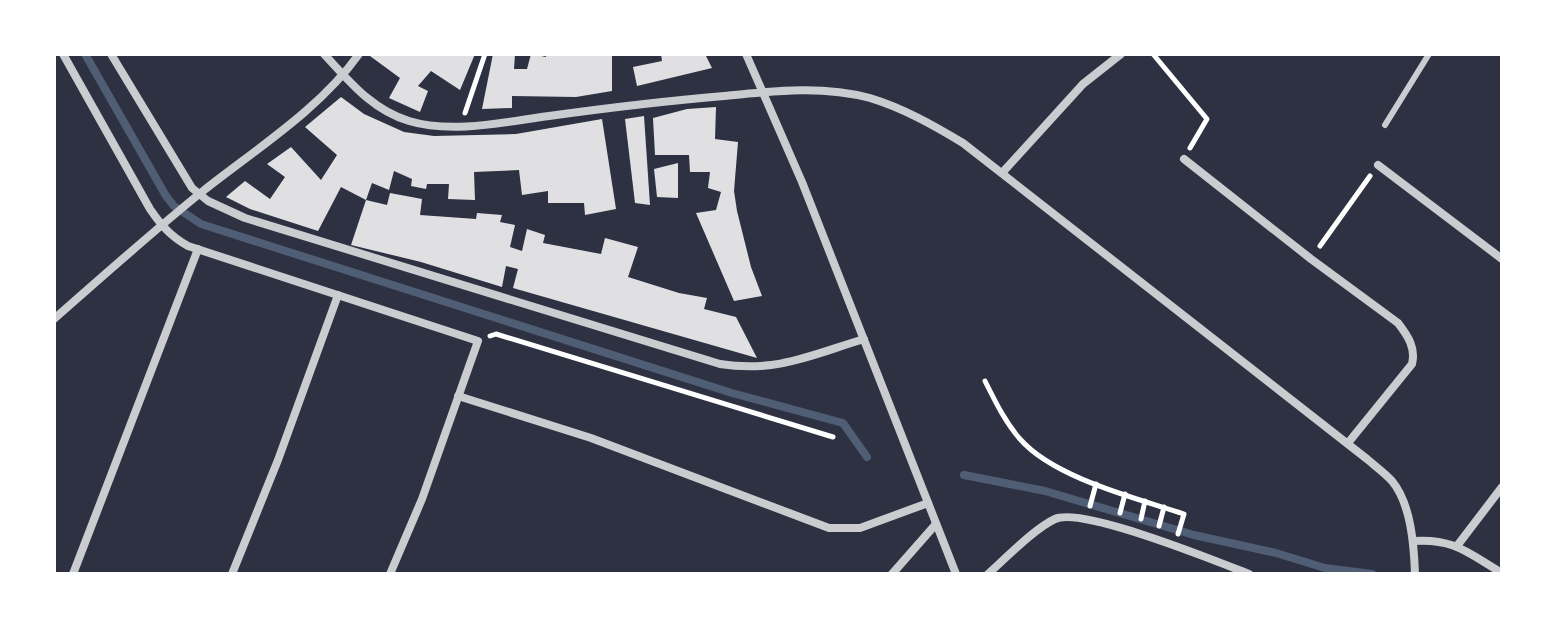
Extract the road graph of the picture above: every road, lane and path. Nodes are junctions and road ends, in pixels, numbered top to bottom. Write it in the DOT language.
graph roads {
  1 [pos="63,54"];
  2 [pos="111,54"];
  3 [pos="324,54"];
  4 [pos="359,54"];
  5 [pos="485,54"];
  6 [pos="746,54"];
  7 [pos="1121,54"];
  8 [pos="1153,54"];
  9 [pos="1429,54"];
  10 [pos="344,76"];
  11 [pos="763,92"];
  12 [pos="461,125"];
  13 [pos="1385,125"];
  14 [pos="1184,159"];
  15 [pos="1378,165"];
  16 [pos="1002,173"];
  17 [pos="199,194"];
  18 [pos="165,223"];
  19 [pos="198,249"];
  20 [pos="1311,259"];
  21 [pos="1502,259"];
  22 [pos="338,295"];
  23 [pos="54,319"];
  24 [pos="864,339"];
  25 [pos="478,341"];
  26 [pos="985,381"];
  27 [pos="458,396"];
  28 [pos="833,437"];
  29 [pos="1348,443"];
  30 [pos="1096,484"];
  31 [pos="1502,487"];
  32 [pos="1125,494"];
  33 [pos="1145,501"];
  34 [pos="1091,502"];
  35 [pos="928,503"];
  36 [pos="1164,507"];
  37 [pos="1121,510"];
  38 [pos="1141,516"];
  39 [pos="1160,522"];
  40 [pos="936,524"];
  41 [pos="1181,526"];
  42 [pos="1413,541"];
  43 [pos="1457,546"];
  44 [pos="1502,573"];
  45 [pos="73,574"];
  46 [pos="232,574"];
  47 [pos="390,574"];
  48 [pos="892,574"];
  49 [pos="956,574"];
  50 [pos="988,574"];
  51 [pos="1249,574"];
  52 [pos="1415,574"];
  1 -- 18 [label="street"];
  2 -- 17 [label="street"];
  3 -- 10 [label="street"];
  4 -- 10 [label="street"];
  5 -- 12 [label="path"];
  6 -- 11 [label="street"];
  7 -- 16 [label="street"];
  8 -- 14 [label="path"];
  9 -- 13 [label="lane"];
  10 -- 12 [label="street"];
  10 -- 17 [label="street"];
  11 -- 12 [label="street"];
  11 -- 16 [label="street"];
  11 -- 24 [label="street"];
  14 -- 20 [label="street"];
  15 -- 20 [label="path"];
  15 -- 21 [label="street"];
  16 -- 29 [label="street"];
  17 -- 18 [label="street"];
  17 -- 24 [label="street"];
  18 -- 19 [label="street"];
  18 -- 23 [label="street"];
  19 -- 22 [label="street"];
  19 -- 45 [label="street"];
  20 -- 29 [label="street"];
  22 -- 25 [label="street"];
  22 -- 46 [label="street"];
  24 -- 35 [label="street"];
  25 -- 27 [label="street"];
  25 -- 28 [label="path"];
  26 -- 30 [label="path"];
  27 -- 35 [label="street"];
  27 -- 47 [label="street"];
  29 -- 42 [label="street"];
  30 -- 32 [label="path"];
  30 -- 34 [label="path"];
  31 -- 43 [label="street"];
  32 -- 33 [label="path"];
  32 -- 37 [label="path"];
  33 -- 36 [label="path"];
  33 -- 38 [label="path"];
  35 -- 40 [label="street"];
  36 -- 39 [label="path"];
  36 -- 41 [label="path"];
  40 -- 48 [label="street"];
  40 -- 49 [label="street"];
  42 -- 43 [label="street"];
  42 -- 52 [label="street"];
  43 -- 44 [label="street"];
  50 -- 51 [label="street"];
}
